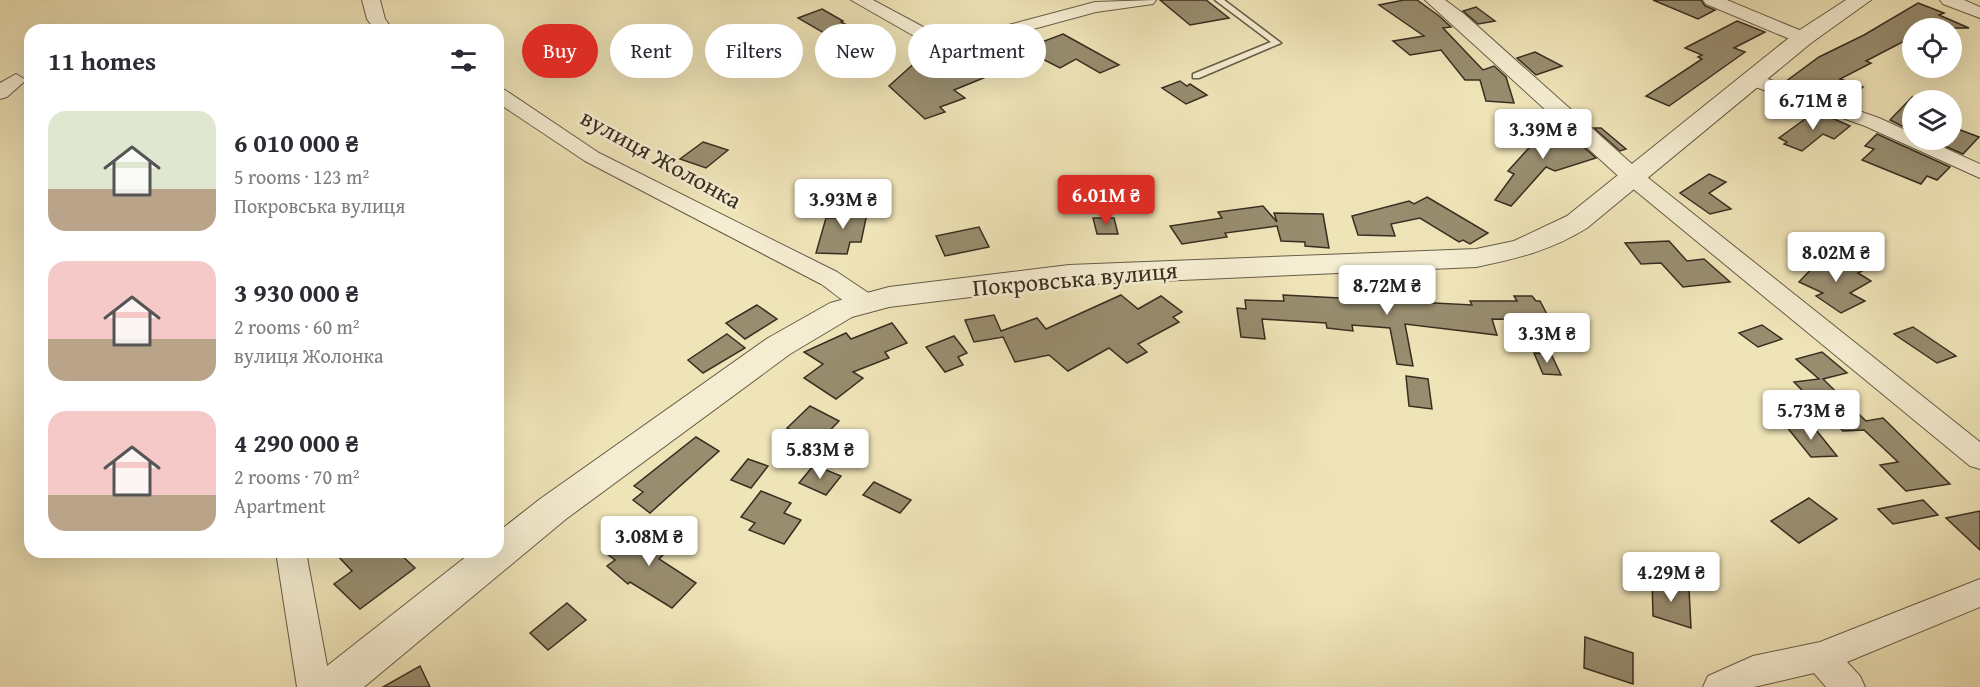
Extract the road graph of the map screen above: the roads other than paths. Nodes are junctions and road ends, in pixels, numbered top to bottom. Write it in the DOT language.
graph roads {
  1 [pos="370,0"];
  2 [pos="860,0"];
  3 [pos="1147,0"];
  4 [pos="1219,0"];
  5 [pos="1434,0"];
  6 [pos="1712,0"];
  7 [pos="1860,0"];
  8 [pos="1949,0"];
  9 [pos="1980,13"];
  10 [pos="380,24"];
  11 [pos="1803,38"];
  12 [pos="1196,76"];
  13 [pos="1751,79"];
  14 [pos="16,80"];
  15 [pos="0,93"];
  16 [pos="504,98"];
  17 [pos="1980,172"];
  18 [pos="1634,178"];
  19 [pos="864,302"];
  20 [pos="1980,458"];
  21 [pos="504,549"];
  22 [pos="292,558"];
  23 [pos="492,558"];
  24 [pos="1980,593"];
  25 [pos="1821,657"];
  26 [pos="314,687"];
  27 [pos="333,687"];
  28 [pos="1720,687"];
  29 [pos="1848,687"];
  1 -- 10 [label="street"];
  2 -- 3 [label="street"];
  4 -- 12 [label="lane"];
  5 -- 18 [label="street"];
  6 -- 11 [label="street"];
  7 -- 11 [label="street, Покровська вулиця"];
  8 -- 9 [label="street"];
  11 -- 13 [label="street, Покровська вулиця"];
  13 -- 17 [label="street"];
  13 -- 18 [label="street, Покровська вулиця"];
  14 -- 15 [label="street"];
  16 -- 19 [label="street, вулиця Жолонка"];
  18 -- 19 [label="street, Покровська вулиця"];
  18 -- 20 [label="street"];
  19 -- 21 [label="street, Покровська вулиця"];
  22 -- 26 [label="street"];
  23 -- 27 [label="street, Покровська вулиця"];
  24 -- 25 [label="street"];
  25 -- 28 [label="street"];
  25 -- 29 [label="street"];
}
